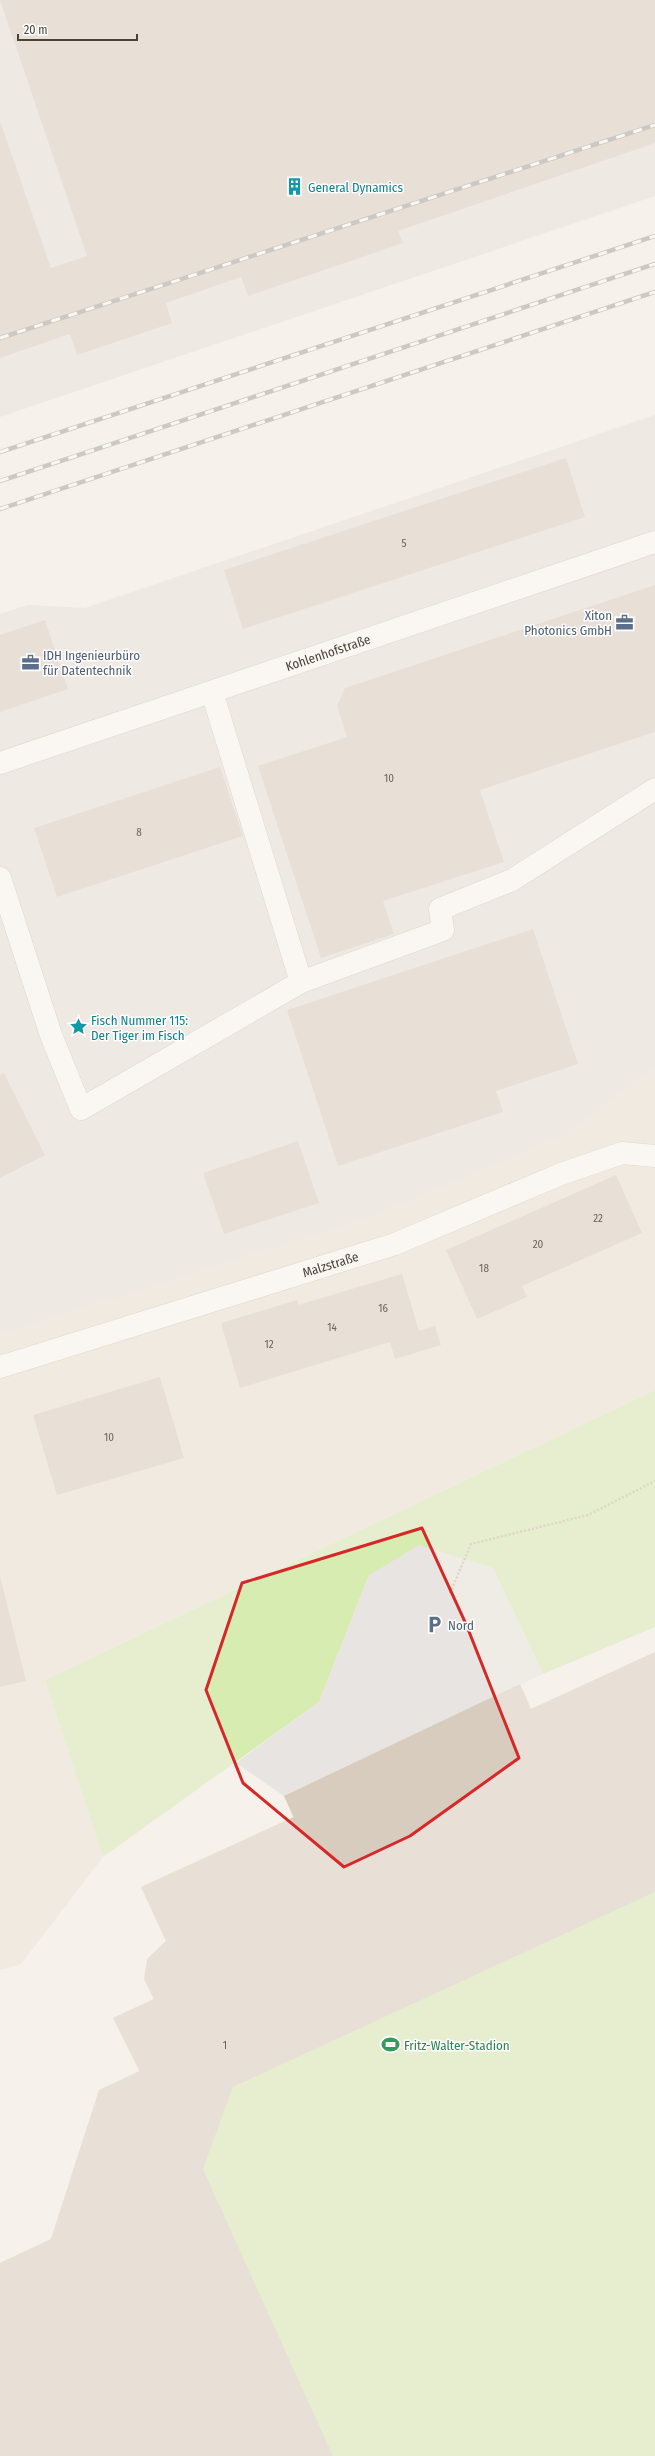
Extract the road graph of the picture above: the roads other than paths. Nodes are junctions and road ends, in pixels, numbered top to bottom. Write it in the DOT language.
graph roads {
  1 [pos="655,542"];
  2 [pos="212,692"];
  3 [pos="0,763"];
  4 [pos="655,789"];
  5 [pos="0,881"];
  6 [pos="301,982"];
  7 [pos="655,1156"];
  8 [pos="0,1367"];
  1 -- 2 [label="street, Kohlenhofstraße"];
  2 -- 3 [label="street, Kohlenhofstraße"];
  2 -- 6 [label="street"];
  4 -- 6 [label="street"];
  5 -- 6 [label="street"];
  7 -- 8 [label="street, Malzstraße"];
}
